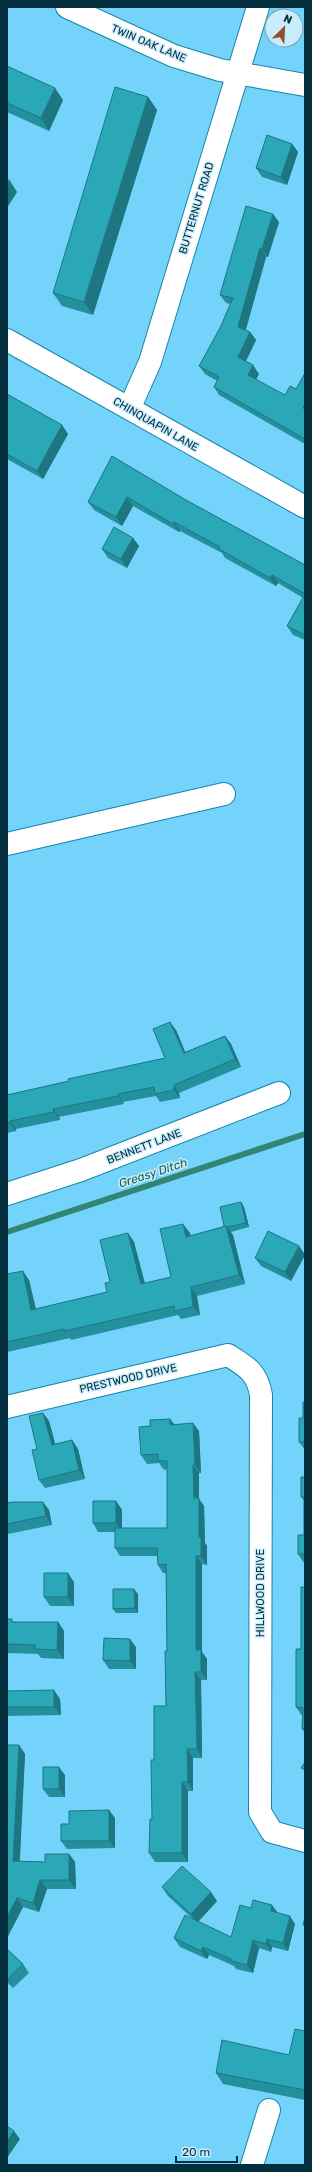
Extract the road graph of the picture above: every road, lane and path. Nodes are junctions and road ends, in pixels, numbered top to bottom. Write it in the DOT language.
graph roads {
  1 [pos="67,7"];
  2 [pos="258,7"];
  3 [pos="236,72"];
  4 [pos="305,85"];
  5 [pos="7,340"];
  6 [pos="130,407"];
  7 [pos="305,507"];
  8 [pos="224,794"];
  9 [pos="7,844"];
  10 [pos="279,1094"];
  11 [pos="7,1194"];
  12 [pos="247,1367"];
  13 [pos="7,1408"];
  14 [pos="305,1841"];
  15 [pos="269,2110"];
  16 [pos="252,2165"];
  1 -- 3 [label="street, TWIN OAK LANE"];
  2 -- 3 [label="street, BUTTERNUT ROAD"];
  3 -- 4 [label="street, TWIN OAK LANE"];
  3 -- 6 [label="street, BUTTERNUT ROAD"];
  5 -- 6 [label="street, CHINQUAPIN LANE"];
  6 -- 7 [label="street, CHINQUAPIN LANE"];
  8 -- 9 [label="street"];
  10 -- 11 [label="street, BENNETT LANE"];
  12 -- 13 [label="street, PRESTWOOD DRIVE"];
  12 -- 14 [label="street, HILLWOOD DRIVE"];
  15 -- 16 [label="street"];
}
